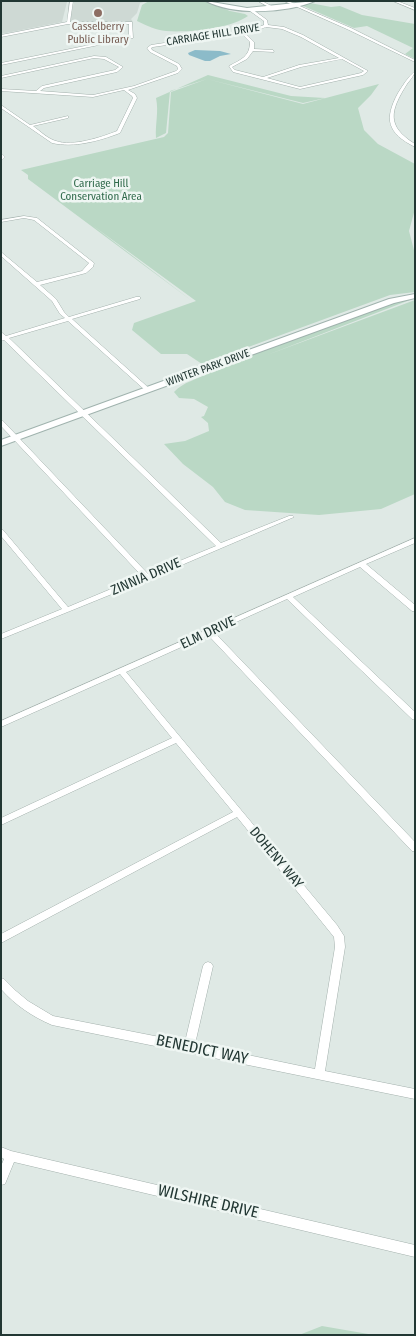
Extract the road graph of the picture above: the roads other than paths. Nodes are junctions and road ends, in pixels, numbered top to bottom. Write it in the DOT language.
graph roads {
  1 [pos="72,1"];
  2 [pos="208,1"];
  3 [pos="214,1"];
  4 [pos="259,1"];
  5 [pos="285,1"];
  6 [pos="313,1"];
  7 [pos="394,1"];
  8 [pos="294,5"];
  9 [pos="275,9"];
  10 [pos="415,9"];
  11 [pos="251,10"];
  12 [pos="68,23"];
  13 [pos="266,26"];
  14 [pos="242,32"];
  15 [pos="1,36"];
  16 [pos="252,50"];
  17 [pos="273,51"];
  18 [pos="343,58"];
  19 [pos="415,61"];
  20 [pos="1,64"];
  21 [pos="415,72"];
  22 [pos="1,76"];
  23 [pos="262,79"];
  24 [pos="1,90"];
  25 [pos="126,90"];
  26 [pos="36,93"];
  27 [pos="1,106"];
  28 [pos="67,118"];
  29 [pos="29,126"];
  30 [pos="415,146"];
  31 [pos="1,154"];
  32 [pos="1,160"];
  33 [pos="1,221"];
  34 [pos="1,254"];
  35 [pos="37,284"];
  36 [pos="415,296"];
  37 [pos="138,298"];
  38 [pos="68,319"];
  39 [pos="2,337"];
  40 [pos="148,390"];
  41 [pos="84,414"];
  42 [pos="1,422"];
  43 [pos="17,438"];
  44 [pos="1,444"];
  45 [pos="291,517"];
  46 [pos="1,531"];
  47 [pos="415,540"];
  48 [pos="220,546"];
  49 [pos="361,564"];
  50 [pos="147,577"];
  51 [pos="288,596"];
  52 [pos="415,609"];
  53 [pos="67,610"];
  54 [pos="209,632"];
  55 [pos="1,637"];
  56 [pos="122,672"];
  57 [pos="415,717"];
  58 [pos="1,724"];
  59 [pos="177,739"];
  60 [pos="238,813"];
  61 [pos="1,822"];
  62 [pos="415,848"];
  63 [pos="1,939"];
  64 [pos="208,966"];
  65 [pos="1,982"];
  66 [pos="189,1048"];
  67 [pos="319,1075"];
  68 [pos="415,1094"];
  69 [pos="6,1154"];
  70 [pos="1,1180"];
  71 [pos="415,1251"];
  1 -- 12 [label="street"];
  2 -- 11 [label="street"];
  3 -- 11 [label="street"];
  4 -- 9 [label="street"];
  5 -- 8 [label="street"];
  6 -- 8 [label="street"];
  7 -- 10 [label="street"];
  8 -- 9 [label="street"];
  8 -- 19 [label="street"];
  9 -- 11 [label="street"];
  11 -- 13 [label="street, CARRIAGE HILL DRIVE"];
  12 -- 15 [label="street"];
  12 -- 20 [label="street"];
  13 -- 14 [label="street, CARRIAGE HILL DRIVE"];
  13 -- 18 [label="street"];
  14 -- 16 [label="street"];
  14 -- 25 [label="street, CARRIAGE HILL DRIVE"];
  16 -- 17 [label="street"];
  16 -- 23 [label="street"];
  18 -- 23 [label="street"];
  18 -- 23 [label="street"];
  21 -- 30 [label="street"];
  22 -- 26 [label="street"];
  24 -- 26 [label="street, CARRIAGE HILL DRIVE"];
  25 -- 26 [label="street, CARRIAGE HILL DRIVE"];
  25 -- 29 [label="street"];
  27 -- 29 [label="street"];
  28 -- 29 [label="street"];
  31 -- 32 [label="street"];
  33 -- 35 [label="street"];
  34 -- 35 [label="street"];
  35 -- 38 [label="street"];
  36 -- 40 [label="street, WINTER PARK DRIVE"];
  37 -- 38 [label="street"];
  38 -- 39 [label="street"];
  38 -- 40 [label="street"];
  39 -- 41 [label="street"];
  40 -- 41 [label="street, WINTER PARK DRIVE"];
  41 -- 43 [label="street, WINTER PARK DRIVE"];
  41 -- 48 [label="street"];
  42 -- 43 [label="street"];
  43 -- 44 [label="street, WINTER PARK DRIVE"];
  43 -- 50 [label="street"];
  45 -- 48 [label="street, ZINNIA DRIVE"];
  46 -- 53 [label="street"];
  47 -- 49 [label="street, ELM DRIVE"];
  48 -- 50 [label="street, ZINNIA DRIVE"];
  49 -- 51 [label="street, ELM DRIVE"];
  49 -- 52 [label="street"];
  50 -- 53 [label="street, ZINNIA DRIVE"];
  51 -- 54 [label="street, ELM DRIVE"];
  51 -- 57 [label="street"];
  53 -- 55 [label="street, ZINNIA DRIVE"];
  54 -- 56 [label="street, ELM DRIVE"];
  54 -- 62 [label="street"];
  56 -- 58 [label="street, ELM DRIVE"];
  56 -- 59 [label="street, DOHENY WAY"];
  59 -- 60 [label="street, DOHENY WAY"];
  59 -- 61 [label="street"];
  60 -- 63 [label="street"];
  60 -- 67 [label="street, DOHENY WAY"];
  64 -- 66 [label="street"];
  65 -- 66 [label="street, BENEDICT WAY"];
  66 -- 67 [label="street, BENEDICT WAY"];
  67 -- 68 [label="street, BENEDICT WAY"];
  69 -- 70 [label="street"];
  69 -- 71 [label="street, WILSHIRE DRIVE"];
}
